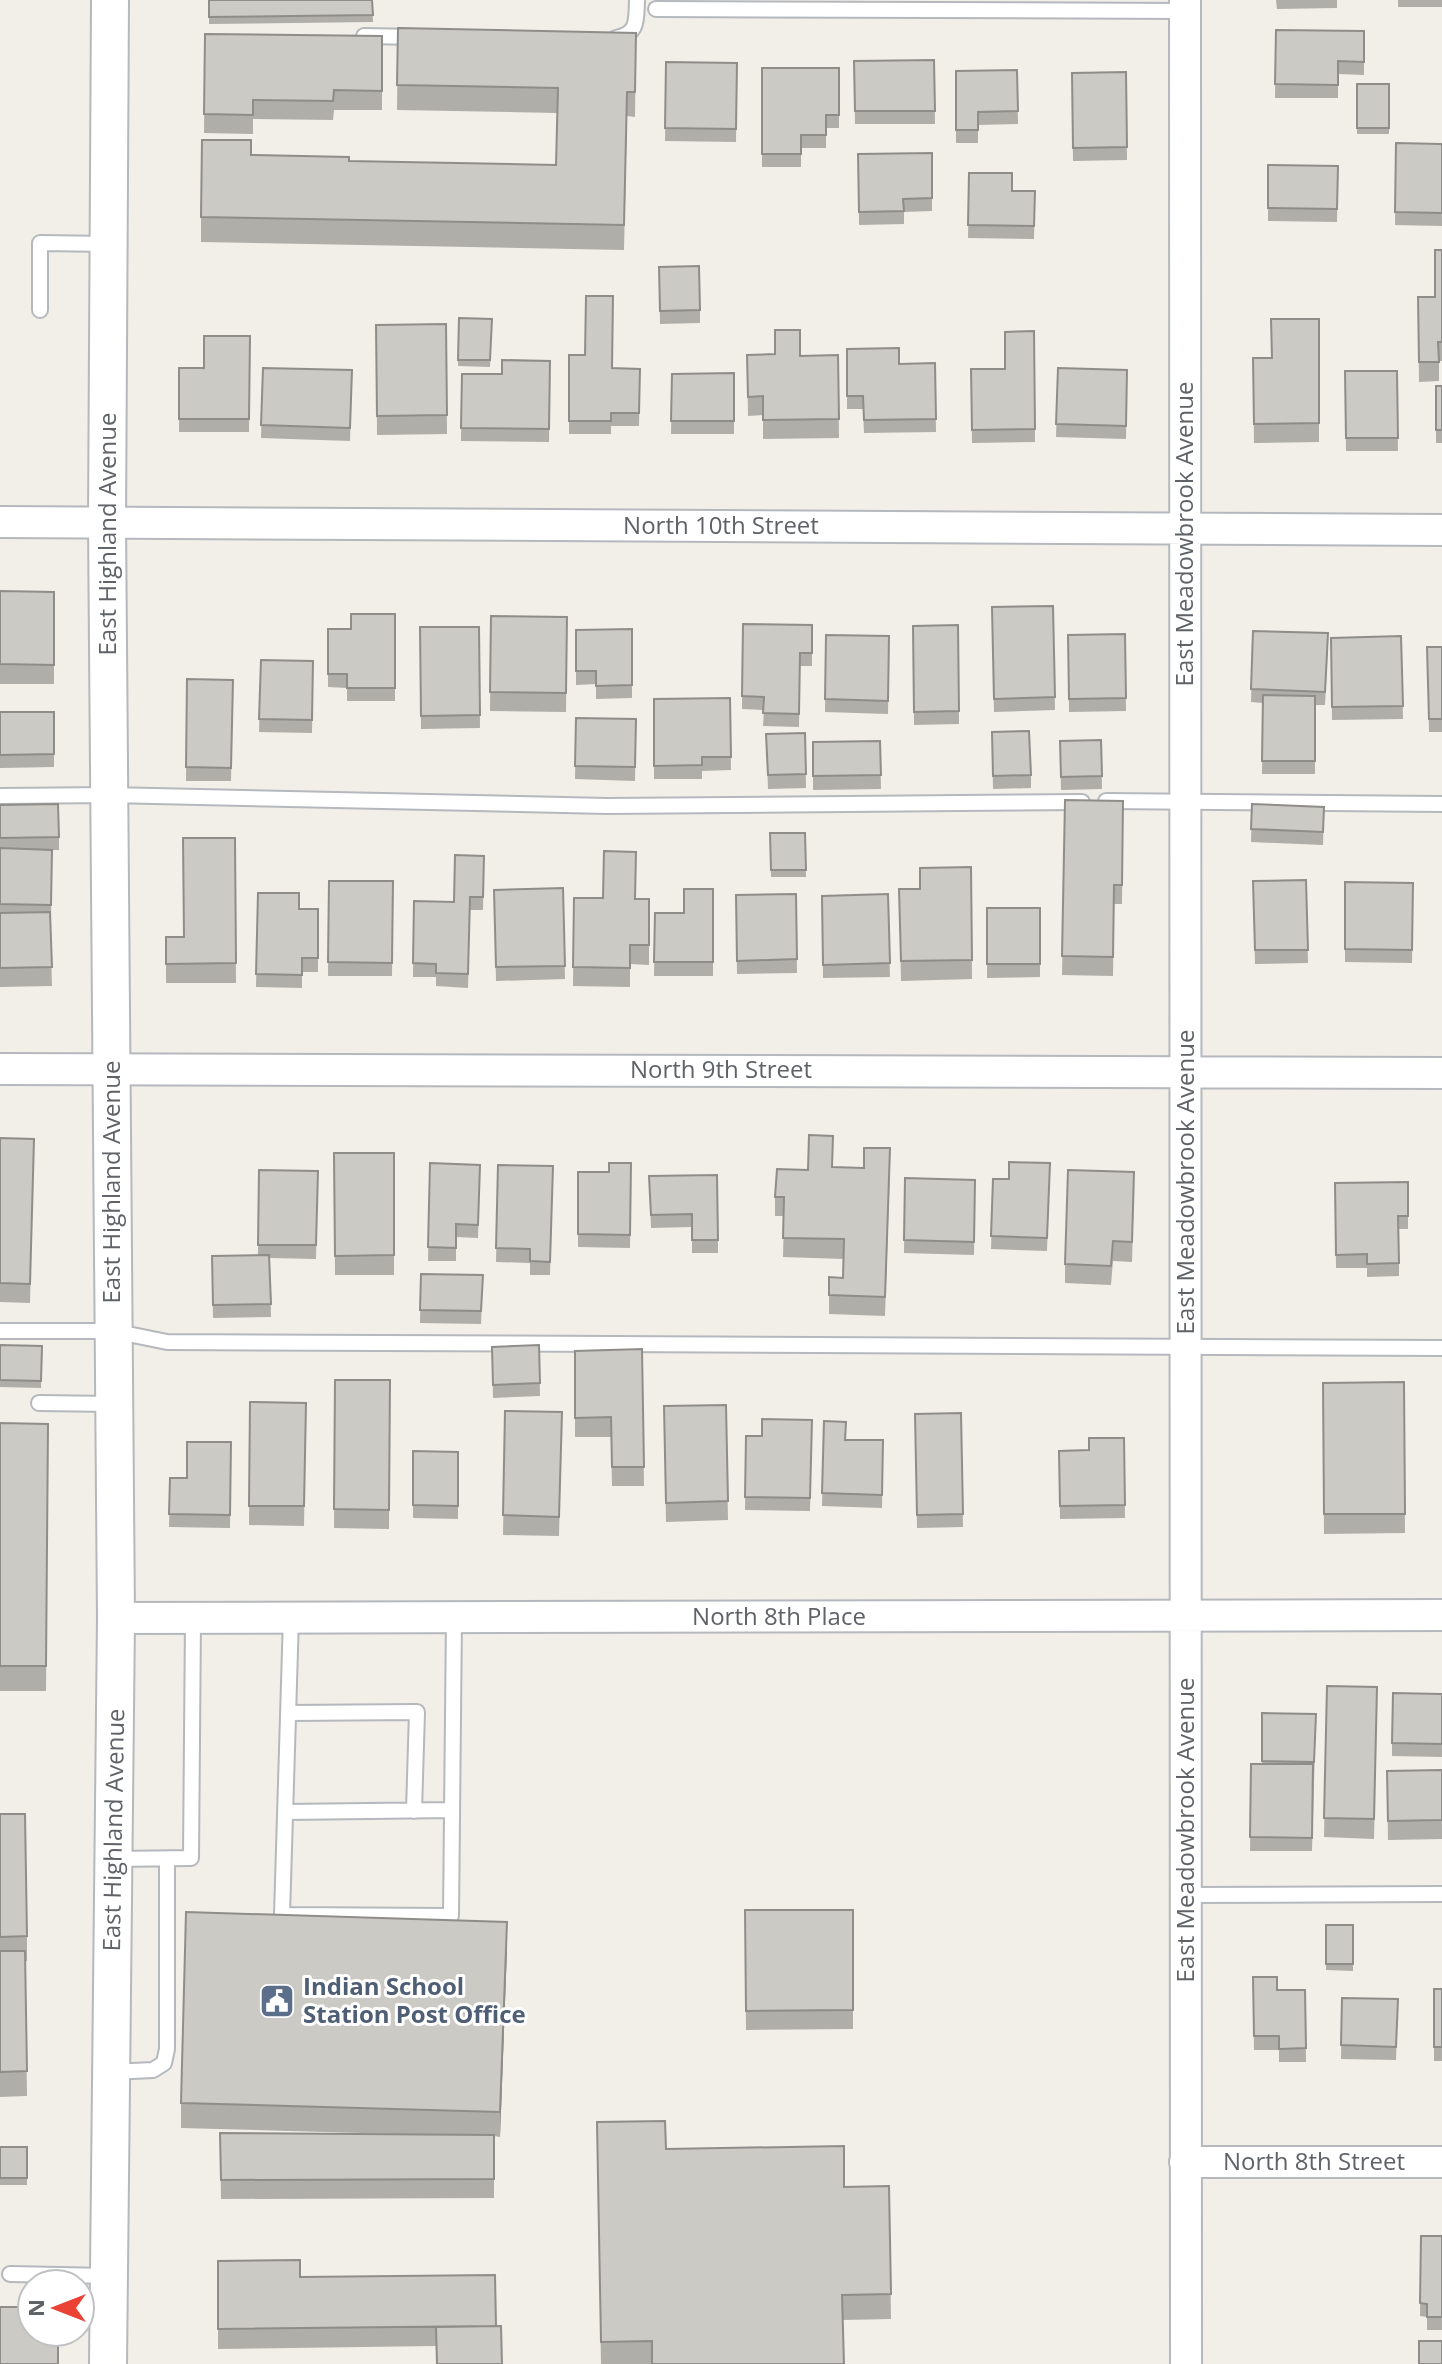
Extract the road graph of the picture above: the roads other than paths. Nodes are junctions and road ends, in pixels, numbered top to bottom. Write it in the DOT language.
graph roads {
  1 [pos="110,0"];
  2 [pos="637,0"];
  3 [pos="1185,6"];
  4 [pos="656,9"];
  5 [pos="356,36"];
  6 [pos="434,37"];
  7 [pos="605,38"];
  8 [pos="109,244"];
  9 [pos="40,310"];
  10 [pos="0,522"];
  11 [pos="107,523"];
  12 [pos="1185,529"];
  13 [pos="1442,530"];
  14 [pos="109,795"];
  15 [pos="0,796"];
  16 [pos="1185,801"];
  17 [pos="1442,804"];
  18 [pos="0,1069"];
  19 [pos="111,1069"];
  20 [pos="1186,1072"];
  21 [pos="1442,1073"];
  22 [pos="0,1331"];
  23 [pos="113,1331"];
  24 [pos="1186,1348"];
  25 [pos="1442,1348"];
  26 [pos="39,1403"];
  27 [pos="113,1404"];
  28 [pos="1186,1615"];
  29 [pos="1442,1615"];
  30 [pos="291,1617"];
  31 [pos="454,1617"];
  32 [pos="116,1618"];
  33 [pos="193,1618"];
  34 [pos="288,1713"];
  35 [pos="452,1810"];
  36 [pos="414,1811"];
  37 [pos="285,1812"];
  38 [pos="113,1859"];
  39 [pos="167,1859"];
  40 [pos="1442,1894"];
  41 [pos="1186,1895"];
  42 [pos="111,2072"];
  43 [pos="1185,2162"];
  44 [pos="1442,2162"];
  45 [pos="10,2274"];
  46 [pos="110,2276"];
  47 [pos="108,2364"];
  48 [pos="1186,2364"];
  1 -- 8 [label="street, East Highland Avenue"];
  2 -- 7 [label="lane"];
  3 -- 4 [label="lane"];
  3 -- 12 [label="street, East Meadowbrook Avenue"];
  5 -- 6 [label="lane"];
  8 -- 9 [label="lane"];
  8 -- 11 [label="street, East Highland Avenue"];
  10 -- 11 [label="street, North 10th Street"];
  11 -- 12 [label="street, North 10th Street"];
  11 -- 14 [label="street, East Highland Avenue"];
  12 -- 13 [label="street, North 10th Street"];
  12 -- 16 [label="street, East Meadowbrook Avenue"];
  14 -- 15 [label="lane"];
  14 -- 16 [label="lane"];
  14 -- 19 [label="street, East Highland Avenue"];
  16 -- 17 [label="lane"];
  16 -- 20 [label="street, East Meadowbrook Avenue"];
  18 -- 19 [label="street, North 9th Street"];
  19 -- 20 [label="street, North 9th Street"];
  19 -- 23 [label="street, East Highland Avenue"];
  20 -- 21 [label="street, North 9th Street"];
  20 -- 24 [label="street, East Meadowbrook Avenue"];
  22 -- 23 [label="lane"];
  23 -- 24 [label="lane"];
  23 -- 27 [label="street, East Highland Avenue"];
  24 -- 25 [label="lane"];
  24 -- 28 [label="street, East Meadowbrook Avenue"];
  26 -- 27 [label="lane"];
  27 -- 32 [label="street, East Highland Avenue"];
  28 -- 29 [label="street, North 8th Place"];
  28 -- 31 [label="street, North 8th Place"];
  28 -- 41 [label="street, East Meadowbrook Avenue"];
  30 -- 31 [label="street, North 8th Place"];
  30 -- 33 [label="street, North 8th Place"];
  30 -- 34 [label="lane"];
  31 -- 35 [label="lane"];
  32 -- 33 [label="street, North 8th Place"];
  32 -- 38 [label="street, East Highland Avenue"];
  33 -- 39 [label="lane"];
  34 -- 36 [label="lane"];
  34 -- 37 [label="lane"];
  35 -- 36 [label="lane"];
  35 -- 37 [label="lane"];
  36 -- 37 [label="lane"];
  38 -- 39 [label="lane"];
  38 -- 42 [label="street, East Highland Avenue"];
  39 -- 42 [label="lane"];
  40 -- 41 [label="lane"];
  41 -- 43 [label="street, East Meadowbrook Avenue"];
  42 -- 46 [label="street, East Highland Avenue"];
  43 -- 44 [label="street, North 8th Street"];
  43 -- 48 [label="street, East Meadowbrook Avenue"];
  45 -- 46 [label="lane"];
  46 -- 47 [label="street, East Highland Avenue"];
}
